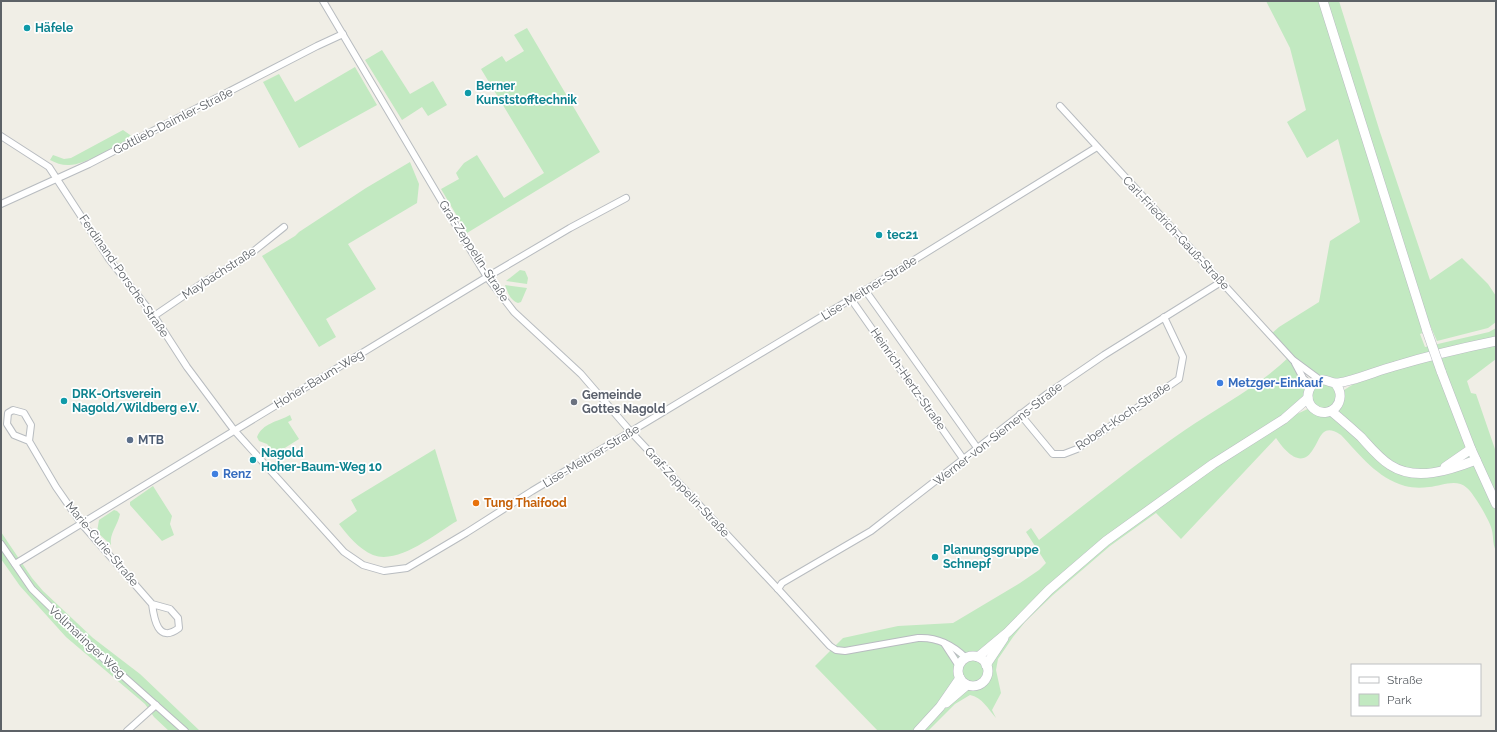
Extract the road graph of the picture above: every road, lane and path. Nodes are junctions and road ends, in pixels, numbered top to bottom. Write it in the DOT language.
graph roads {
  1 [pos="323,1"];
  2 [pos="1323,1"];
  3 [pos="343,34"];
  4 [pos="1060,106"];
  5 [pos="1,136"];
  6 [pos="1097,147"];
  7 [pos="56,179"];
  8 [pos="626,198"];
  9 [pos="1,204"];
  10 [pos="284,227"];
  11 [pos="487,277"];
  12 [pos="1221,282"];
  13 [pos="865,290"];
  14 [pos="851,299"];
  15 [pos="154,316"];
  16 [pos="1164,317"];
  17 [pos="1496,341"];
  18 [pos="1293,360"];
  19 [pos="1365,377"];
  20 [pos="1320,380"];
  21 [pos="1335,383"];
  22 [pos="1311,386"];
  23 [pos="1340,393"];
  24 [pos="1310,402"];
  25 [pos="1339,404"];
  26 [pos="1331,411"];
  27 [pos="1020,414"];
  28 [pos="1352,428"];
  29 [pos="234,430"];
  30 [pos="631,432"];
  31 [pos="29,441"];
  32 [pos="978,449"];
  33 [pos="1471,449"];
  34 [pos="964,460"];
  35 [pos="1476,460"];
  36 [pos="1436,472"];
  37 [pos="1496,504"];
  38 [pos="81,523"];
  39 [pos="1,544"];
  40 [pos="15,564"];
  41 [pos="778,589"];
  42 [pos="152,604"];
  43 [pos="1008,632"];
  44 [pos="944,644"];
  45 [pos="978,657"];
  46 [pos="966,658"];
  47 [pos="986,665"];
  48 [pos="959,666"];
  49 [pos="960,678"];
  50 [pos="967,685"];
  51 [pos="156,705"];
  52 [pos="940,707"];
  53 [pos="127,731"];
  54 [pos="185,731"];
  55 [pos="918,731"];
  1 -- 3 [label="street, Graf-Zeppelin-Straße"];
  2 -- 33 [label="street, bridge"];
  3 -- 7 [label="street, Gottlieb-Daimler-Straße"];
  3 -- 11 [label="street, Graf-Zeppelin-Straße"];
  4 -- 6 [label="street, Carl-Friedrich-Gauß-Straße"];
  5 -- 7 [label="street, Ferdinand-Porsche-Straße"];
  6 -- 12 [label="street, Carl-Friedrich-Gauß-Straße"];
  6 -- 13 [label="street, Lise-Meitner-Straße"];
  7 -- 9 [label="street, Gottlieb-Daimler-Straße"];
  7 -- 15 [label="street, Ferdinand-Porsche-Straße"];
  8 -- 11 [label="street, Hoher-Baum-Weg"];
  10 -- 15 [label="street, Maybachstraße"];
  11 -- 29 [label="street, Hoher-Baum-Weg"];
  11 -- 30 [label="street, Graf-Zeppelin-Straße"];
  12 -- 16 [label="street, Werner-von-Siemens-Straße"];
  12 -- 18 [label="street, Carl-Friedrich-Gauß-Straße"];
  13 -- 14 [label="street, Lise-Meitner-Straße"];
  13 -- 32 [label="street, Heinrich-Hertz-Straße"];
  14 -- 30 [label="street, Lise-Meitner-Straße"];
  14 -- 34 [label="street, Heinrich-Hertz-Straße"];
  15 -- 29 [label="street, Ferdinand-Porsche-Straße"];
  16 -- 27 [label="street, Werner-von-Siemens-Straße"];
  16 -- 27 [label="street, Robert-Koch-Straße"];
  17 -- 19 [label="street"];
  18 -- 20 [label="street, Carl-Friedrich-Gauß-Straße"];
  18 -- 22 [label="street, Carl-Friedrich-Gauß-Straße"];
  19 -- 21 [label="street"];
  19 -- 23 [label="street"];
  20 -- 21 [label="street"];
  20 -- 22 [label="street"];
  21 -- 23 [label="street"];
  22 -- 24 [label="street"];
  23 -- 25 [label="street"];
  24 -- 26 [label="street"];
  24 -- 43 [label="street"];
  25 -- 26 [label="street"];
  25 -- 28 [label="street"];
  26 -- 28 [label="street"];
  27 -- 32 [label="street, Werner-von-Siemens-Straße"];
  28 -- 36 [label="street"];
  29 -- 30 [label="street, Lise-Meitner-Straße"];
  29 -- 38 [label="street, Hoher-Baum-Weg"];
  30 -- 41 [label="street, Graf-Zeppelin-Straße"];
  31 -- 31 [label="street"];
  31 -- 38 [label="street, Marie-Curie-Straße"];
  32 -- 34 [label="street, Werner-von-Siemens-Straße"];
  33 -- 35 [label="street"];
  33 -- 36 [label="street"];
  34 -- 41 [label="street, Werner-von-Siemens-Straße"];
  35 -- 36 [label="street"];
  35 -- 37 [label="street"];
  38 -- 40 [label="street, Hoher-Baum-Weg"];
  38 -- 42 [label="street, Marie-Curie-Straße"];
  39 -- 40 [label="street, Vollmaringer Weg"];
  40 -- 51 [label="street, Vollmaringer Weg"];
  41 -- 44 [label="street, Graf-Zeppelin-Straße"];
  42 -- 42 [label="street"];
  43 -- 45 [label="street"];
  43 -- 47 [label="street"];
  44 -- 46 [label="street, Graf-Zeppelin-Straße"];
  44 -- 48 [label="street"];
  45 -- 46 [label="street"];
  45 -- 47 [label="street"];
  46 -- 48 [label="street"];
  47 -- 50 [label="street"];
  48 -- 49 [label="street"];
  49 -- 50 [label="street"];
  49 -- 52 [label="street"];
  50 -- 52 [label="street"];
  51 -- 53 [label="street"];
  51 -- 54 [label="street, Vollmaringer Weg"];
  52 -- 55 [label="street"];
}
